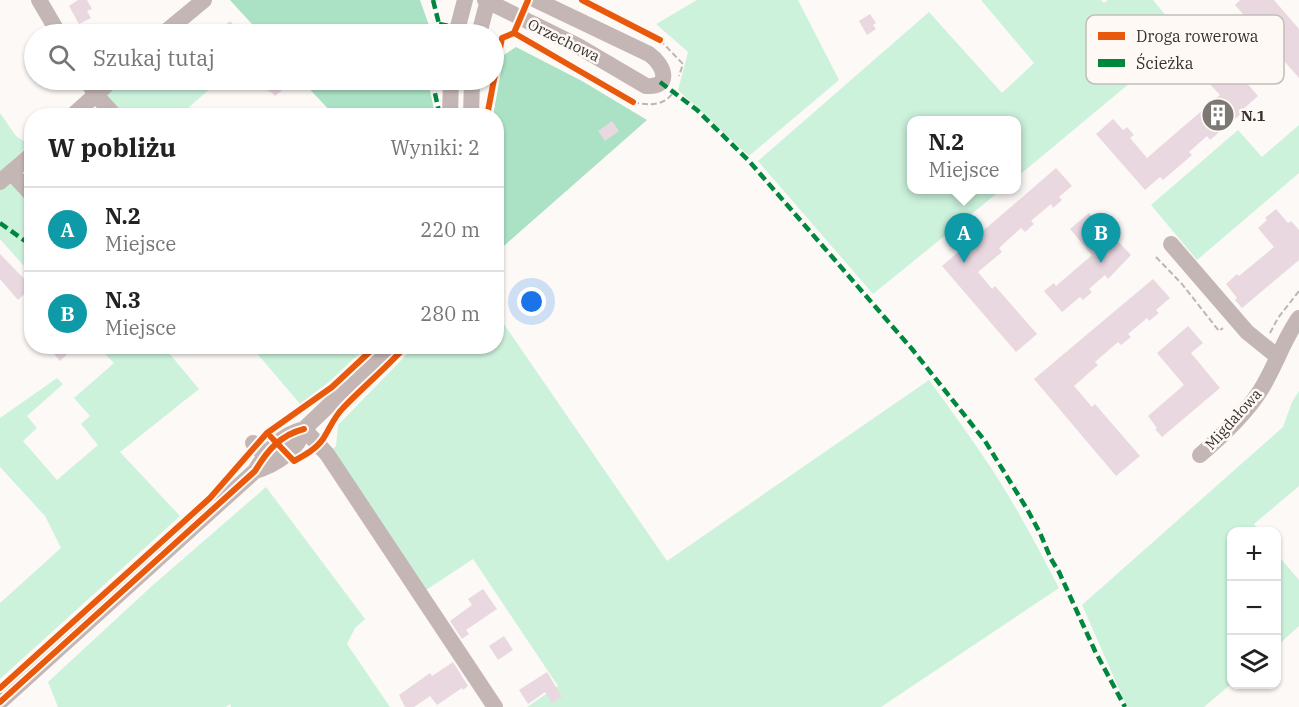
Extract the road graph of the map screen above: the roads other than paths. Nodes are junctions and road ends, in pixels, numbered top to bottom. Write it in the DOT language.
graph roads {
  1 [pos="39,0"];
  2 [pos="203,0"];
  3 [pos="465,0"];
  4 [pos="536,0"];
  5 [pos="487,1"];
  6 [pos="53,24"];
  7 [pos="175,24"];
  8 [pos="459,24"];
  9 [pos="481,24"];
  10 [pos="93,90"];
  11 [pos="101,90"];
  12 [pos="451,90"];
  13 [pos="472,90"];
  14 [pos="96,94"];
  15 [pos="81,108"];
  16 [pos="108,108"];
  17 [pos="450,108"];
  18 [pos="471,108"];
  19 [pos="24,160"];
  20 [pos="6,177"];
  21 [pos="24,189"];
  22 [pos="1171,244"];
  23 [pos="1299,318"];
  24 [pos="383,354"];
  25 [pos="1278,357"];
  26 [pos="304,429"];
  27 [pos="253,443"];
  28 [pos="1200,455"];
  29 [pos="269,460"];
  30 [pos="0,702"];
  31 [pos="495,707"];
  1 -- 6 [label="street"];
  2 -- 7 [label="street"];
  3 -- 8 [label="street"];
  4 -- 5 [label="street, Orzechowa"];
  5 -- 9 [label="street"];
  10 -- 14 [label="street"];
  11 -- 14 [label="street"];
  12 -- 17 [label="street"];
  13 -- 18 [label="street"];
  14 -- 15 [label="street"];
  14 -- 16 [label="street"];
  19 -- 20 [label="street"];
  20 -- 21 [label="street"];
  22 -- 25 [label="street"];
  23 -- 25 [label="street, Migdałowa"];
  24 -- 26 [label="street"];
  25 -- 28 [label="street, Migdałowa"];
  26 -- 29 [label="street"];
  26 -- 31 [label="street"];
  27 -- 29 [label="street"];
  29 -- 30 [label="street"];
}
